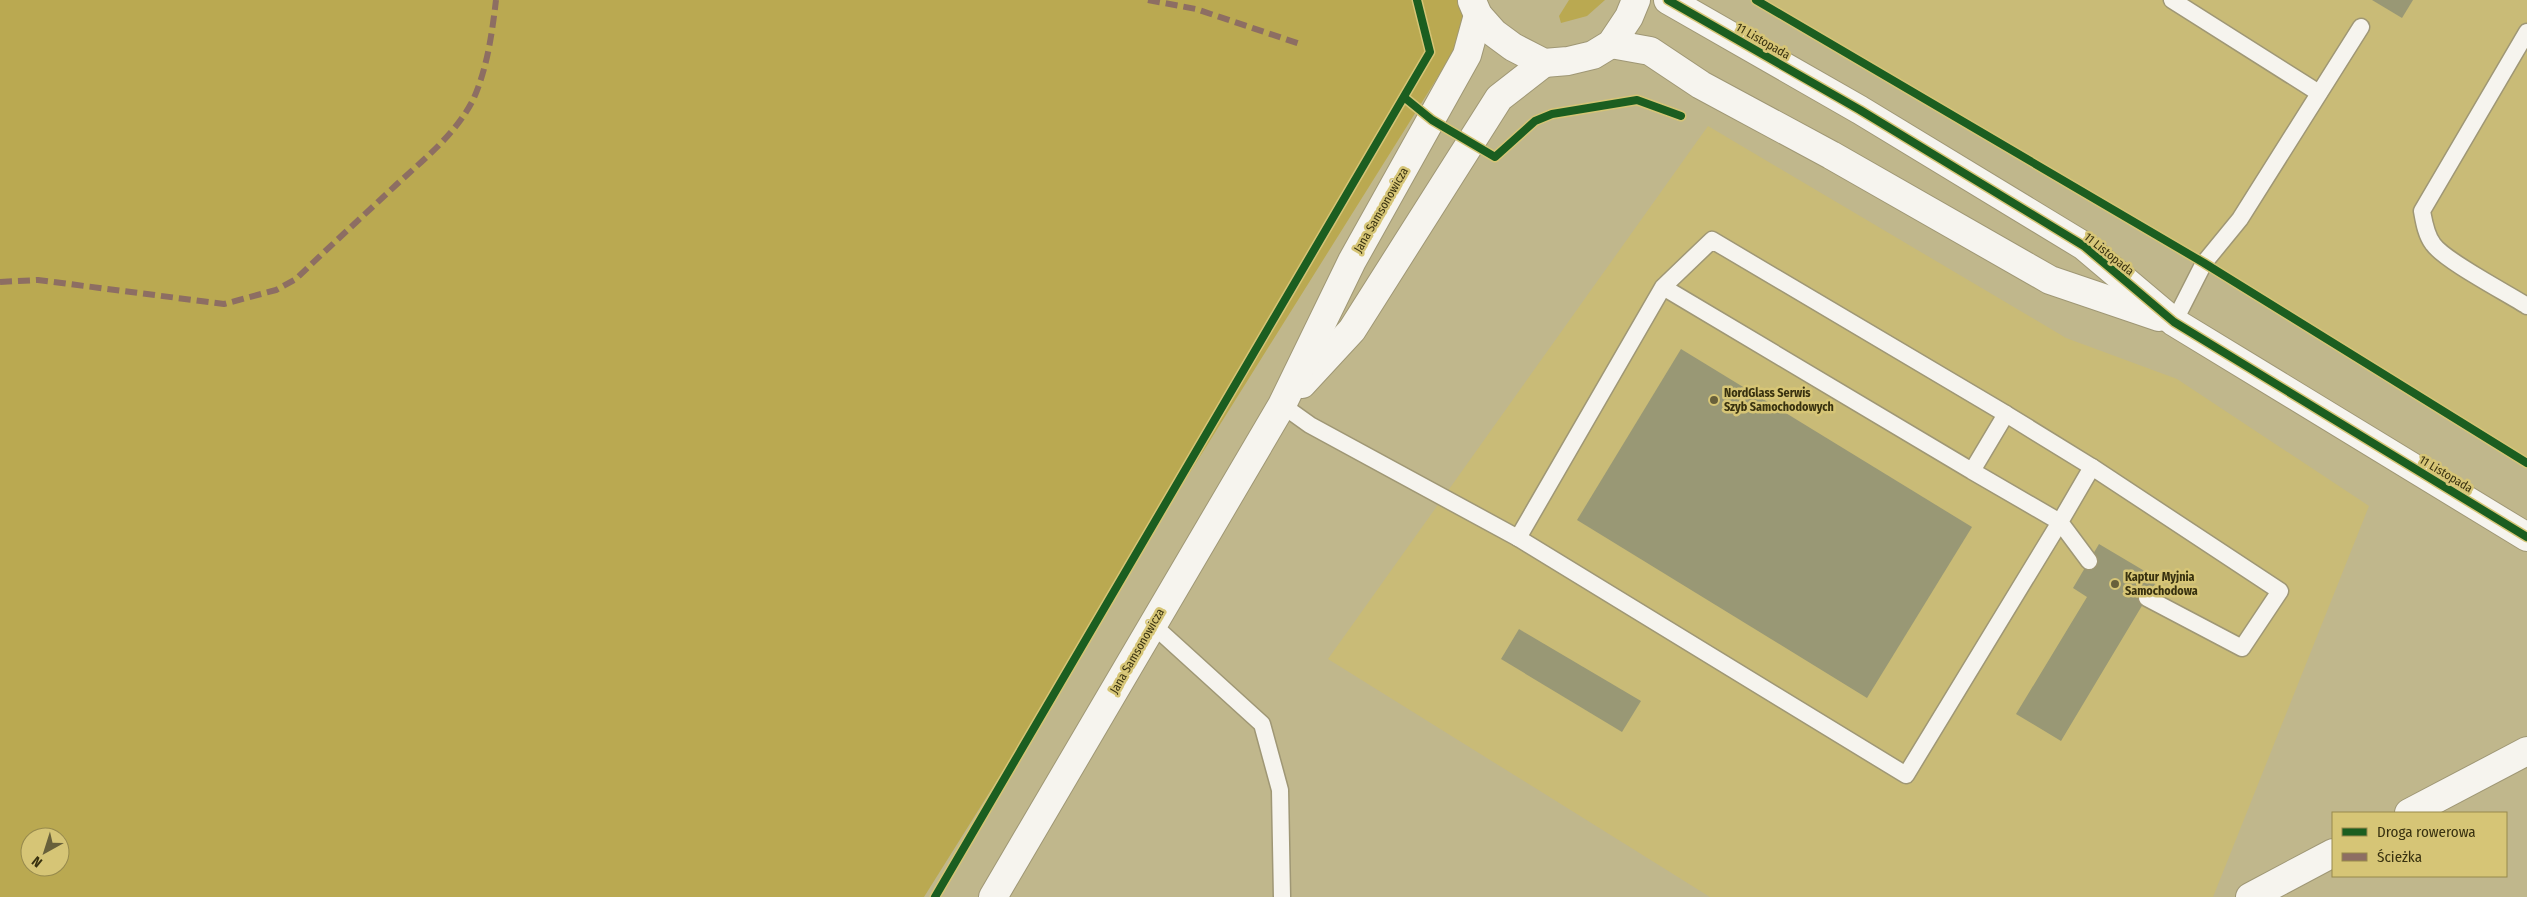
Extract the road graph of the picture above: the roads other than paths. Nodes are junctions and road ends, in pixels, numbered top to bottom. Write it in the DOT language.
graph roads {
  1 [pos="1636,0"];
  2 [pos="1668,0"];
  3 [pos="2172,0"];
  4 [pos="1475,8"];
  5 [pos="2361,26"];
  6 [pos="2527,32"];
  7 [pos="1611,44"];
  8 [pos="1544,62"];
  9 [pos="2319,93"];
  10 [pos="1663,287"];
  11 [pos="2527,306"];
  12 [pos="2174,322"];
  13 [pos="1282,405"];
  14 [pos="2006,414"];
  15 [pos="2092,467"];
  16 [pos="1972,471"];
  17 [pos="2060,522"];
  18 [pos="2527,537"];
  19 [pos="1518,538"];
  20 [pos="2089,561"];
  21 [pos="2147,598"];
  22 [pos="1153,625"];
  23 [pos="2527,751"];
  24 [pos="2411,812"];
  25 [pos="2332,854"];
  26 [pos="993,897"];
  27 [pos="1282,897"];
  28 [pos="2250,897"];
  1 -- 7 [label="street"];
  2 -- 12 [label="street, 11 Listopada"];
  3 -- 9 [label="lane"];
  4 -- 8 [label="street"];
  4 -- 13 [label="street, Jana Samsonowicza"];
  5 -- 9 [label="lane"];
  6 -- 11 [label="lane"];
  7 -- 8 [label="street"];
  7 -- 12 [label="street, 11 Listopada"];
  8 -- 13 [label="street, Jana Samsonowicza"];
  9 -- 12 [label="lane"];
  10 -- 14 [label="lane"];
  10 -- 16 [label="lane"];
  10 -- 19 [label="lane"];
  12 -- 18 [label="street, 11 Listopada"];
  13 -- 19 [label="lane"];
  13 -- 22 [label="street, Jana Samsonowicza"];
  14 -- 15 [label="lane"];
  14 -- 16 [label="lane"];
  15 -- 17 [label="lane"];
  15 -- 21 [label="lane"];
  16 -- 17 [label="lane"];
  17 -- 19 [label="lane"];
  17 -- 20 [label="lane"];
  22 -- 26 [label="street, Jana Samsonowicza"];
  22 -- 27 [label="lane"];
  23 -- 24 [label="street"];
  25 -- 28 [label="street"];
}
